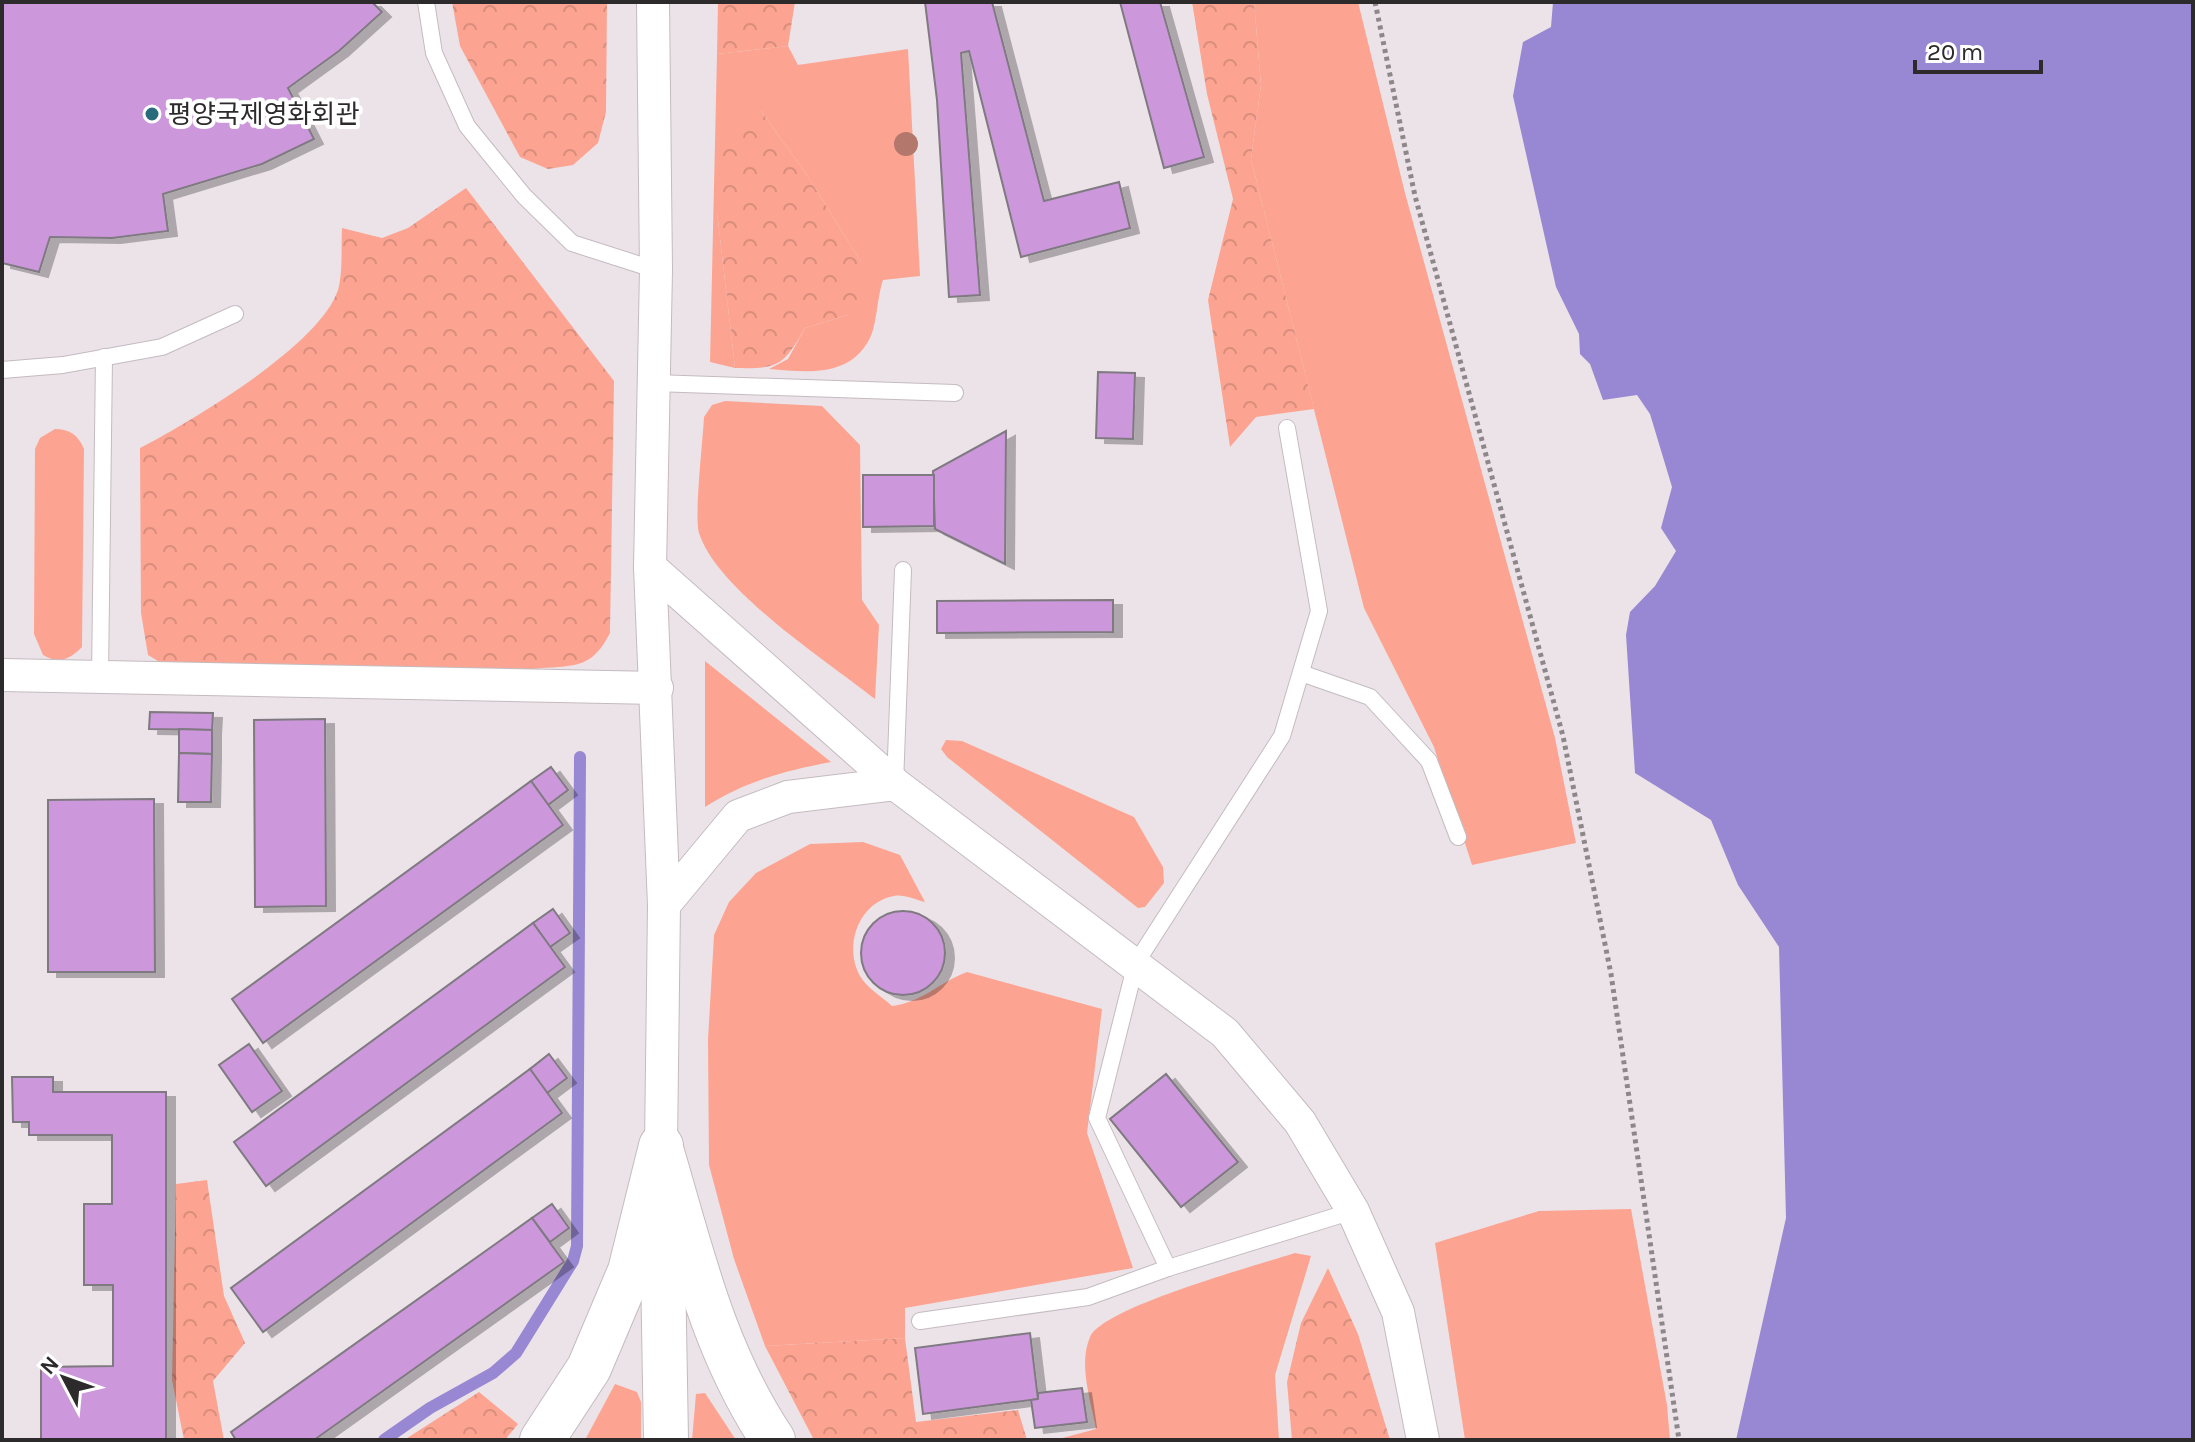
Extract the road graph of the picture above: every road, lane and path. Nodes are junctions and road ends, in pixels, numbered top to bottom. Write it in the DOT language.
graph roads {
  1 [pos="426,2"];
  2 [pos="653,2"];
  3 [pos="1375,2"];
  4 [pos="656,270"];
  5 [pos="235,314"];
  6 [pos="104,357"];
  7 [pos="2,370"];
  8 [pos="654,383"];
  9 [pos="955,393"];
  10 [pos="1287,428"];
  11 [pos="650,567"];
  12 [pos="903,570"];
  13 [pos="1301,673"];
  14 [pos="2,675"];
  15 [pos="100,677"];
  16 [pos="657,688"];
  17 [pos="895,784"];
  18 [pos="1458,837"];
  19 [pos="664,905"];
  20 [pos="1136,963"];
  21 [pos="661,1146"];
  22 [pos="1353,1211"];
  23 [pos="1168,1268"];
  24 [pos="920,1321"];
  25 [pos="542,1440"];
  26 [pos="666,1440"];
  27 [pos="773,1440"];
  28 [pos="1423,1440"];
  29 [pos="1679,1440"];
  1 -- 4 [label="lane"];
  2 -- 4 [label="street"];
  3 -- 29 [label="path"];
  4 -- 8 [label="street"];
  5 -- 6 [label="lane"];
  6 -- 7 [label="lane"];
  6 -- 15 [label="lane"];
  8 -- 9 [label="lane"];
  8 -- 11 [label="street"];
  10 -- 13 [label="lane"];
  11 -- 16 [label="street"];
  11 -- 17 [label="street"];
  12 -- 17 [label="lane"];
  13 -- 18 [label="lane"];
  13 -- 20 [label="lane"];
  14 -- 15 [label="street"];
  15 -- 16 [label="street"];
  16 -- 19 [label="street"];
  17 -- 19 [label="street"];
  17 -- 20 [label="street"];
  19 -- 21 [label="street"];
  20 -- 22 [label="street"];
  20 -- 23 [label="lane"];
  21 -- 25 [label="main road"];
  21 -- 26 [label="main road"];
  21 -- 27 [label="main road"];
  22 -- 23 [label="lane"];
  22 -- 28 [label="street"];
  23 -- 24 [label="lane"];
}
